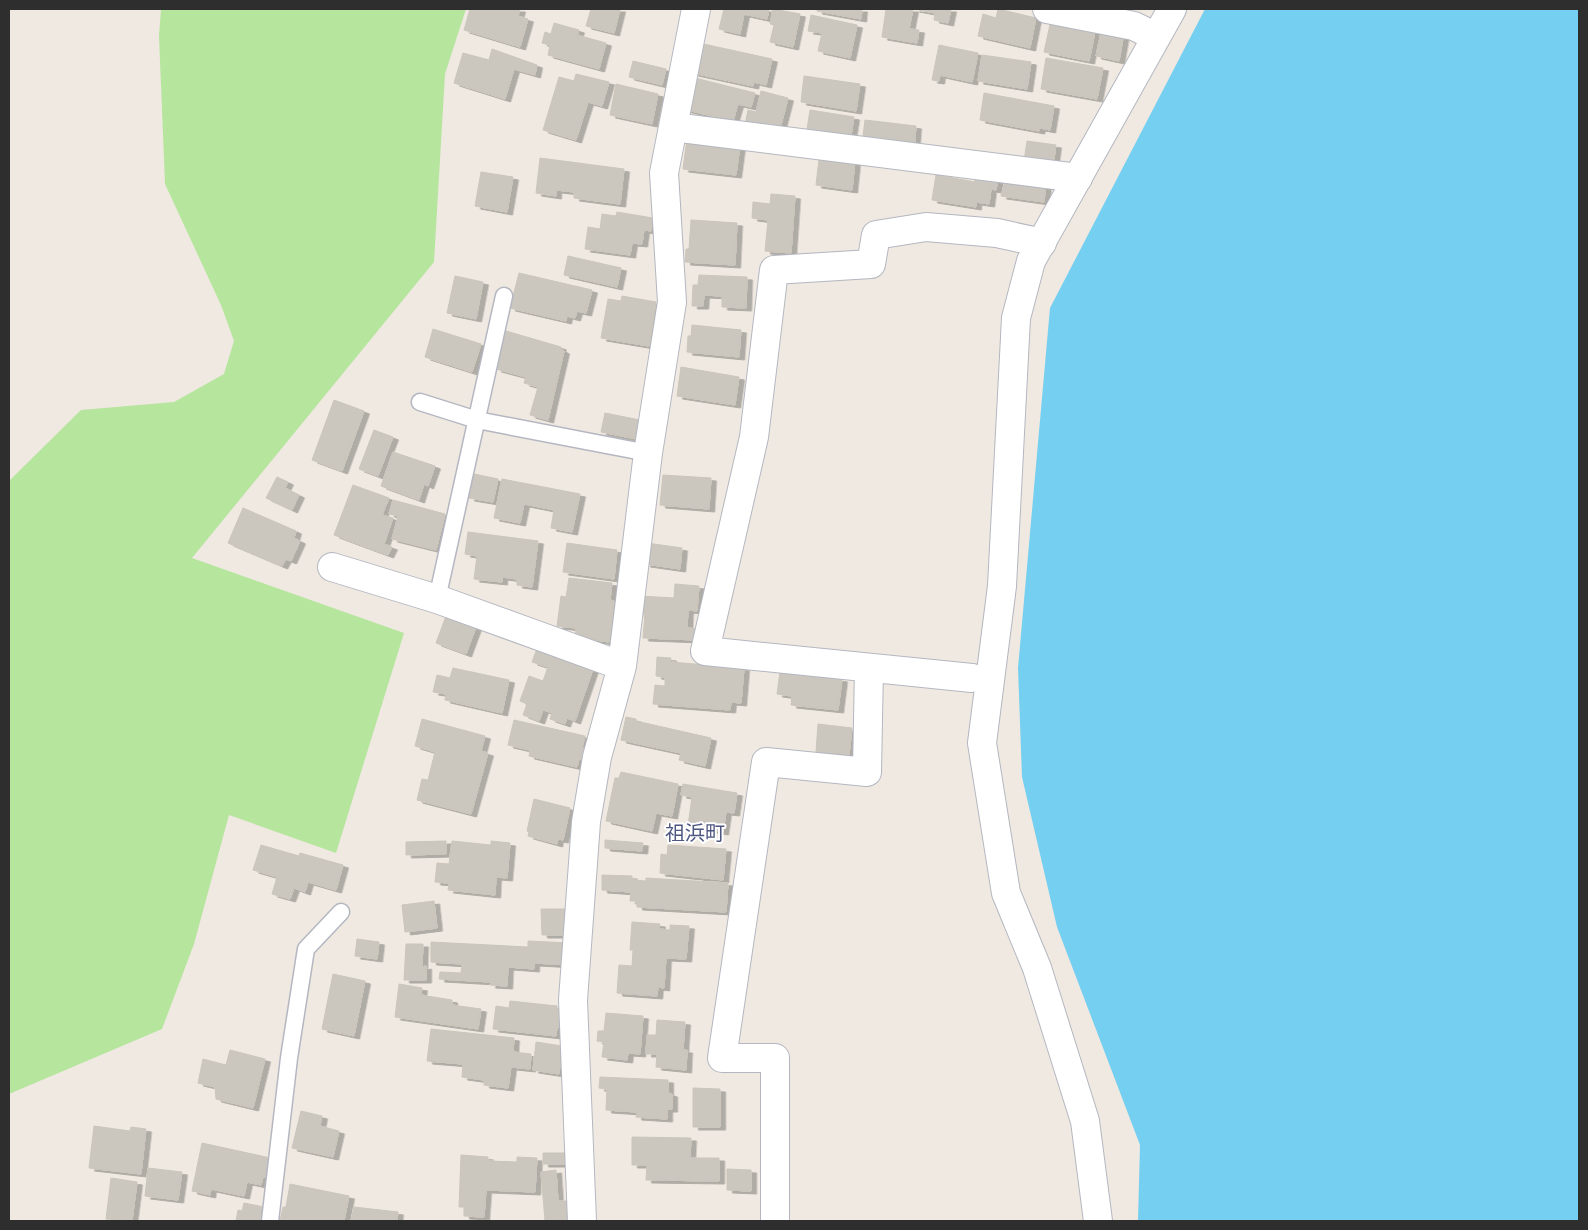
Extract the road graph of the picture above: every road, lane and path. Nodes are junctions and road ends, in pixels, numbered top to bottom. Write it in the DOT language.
graph roads {
  1 [pos="696,9"];
  2 [pos="1047,9"];
  3 [pos="1172,9"];
  4 [pos="1156,37"];
  5 [pos="673,127"];
  6 [pos="1078,178"];
  7 [pos="1042,243"];
  8 [pos="504,296"];
  9 [pos="420,402"];
  10 [pos="476,420"];
  11 [pos="648,453"];
  12 [pos="332,567"];
  13 [pos="437,599"];
  14 [pos="622,666"];
  15 [pos="869,668"];
  16 [pos="972,678"];
  17 [pos="341,912"];
  18 [pos="270,1221"];
  19 [pos="582,1221"];
  20 [pos="775,1221"];
  21 [pos="1098,1221"];
  1 -- 5 [label="street"];
  2 -- 4 [label="street"];
  3 -- 4 [label="street"];
  4 -- 6 [label="street"];
  5 -- 6 [label="street"];
  5 -- 11 [label="street"];
  6 -- 7 [label="street"];
  7 -- 15 [label="street"];
  7 -- 21 [label="street"];
  8 -- 10 [label="lane"];
  9 -- 10 [label="lane"];
  10 -- 11 [label="lane"];
  10 -- 13 [label="lane"];
  11 -- 14 [label="street"];
  12 -- 13 [label="street"];
  13 -- 14 [label="street"];
  14 -- 19 [label="street"];
  15 -- 16 [label="street"];
  15 -- 20 [label="street"];
  17 -- 18 [label="lane"];
}
